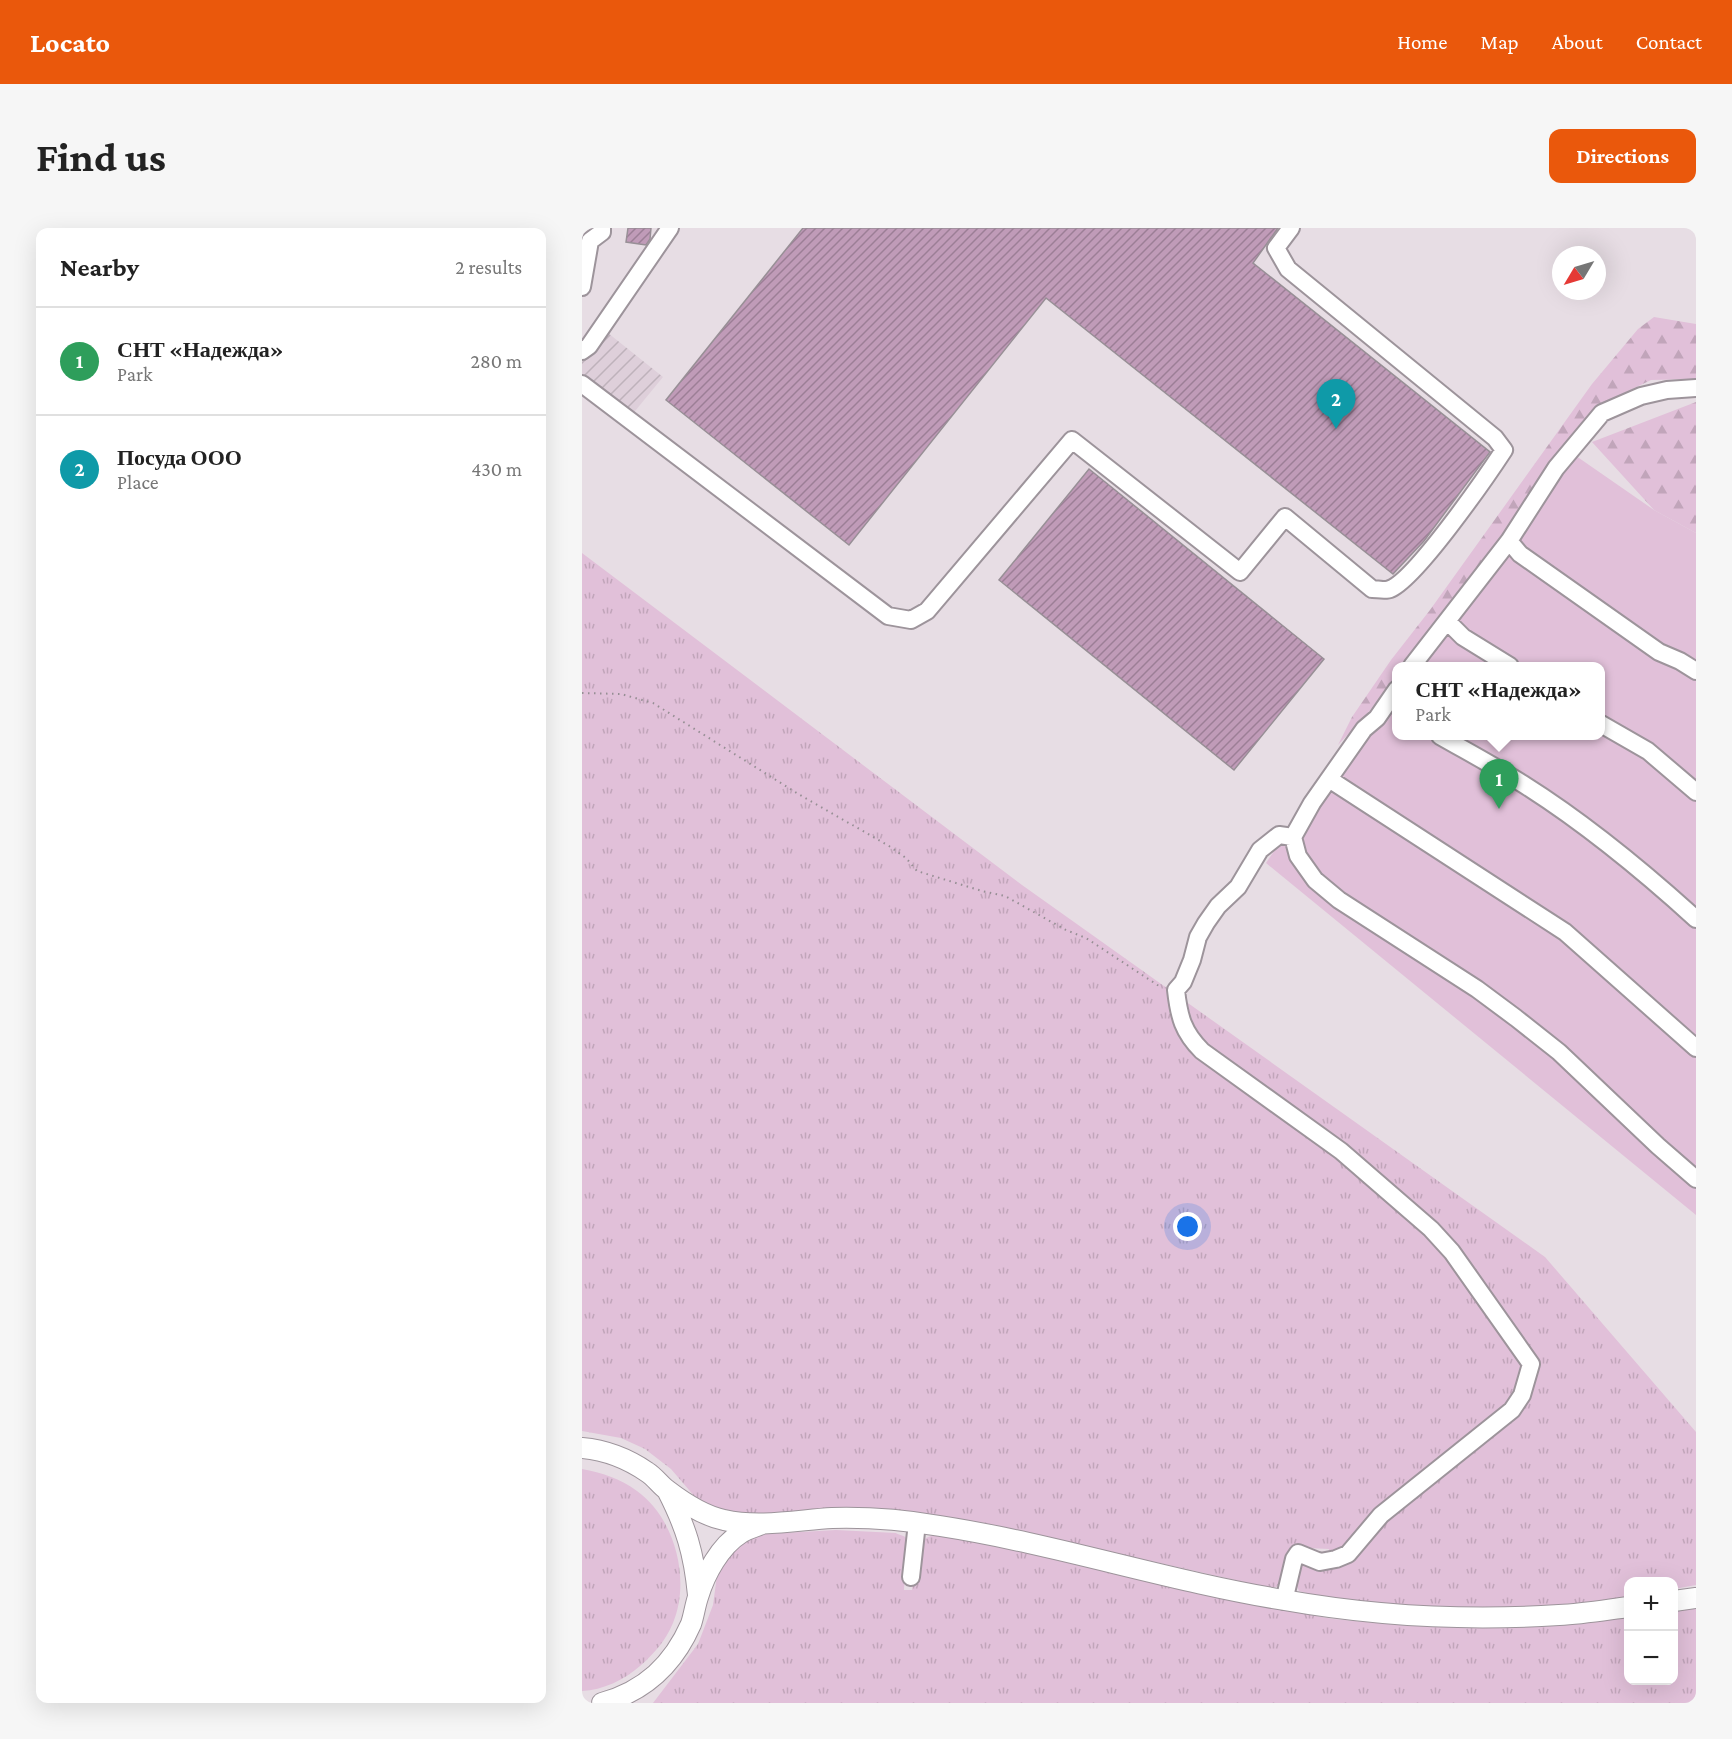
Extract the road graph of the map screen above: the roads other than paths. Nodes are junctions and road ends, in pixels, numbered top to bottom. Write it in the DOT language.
graph roads {
  1 [pos="602,228"];
  2 [pos="670,228"];
  3 [pos="1291,228"];
  4 [pos="582,287"];
  5 [pos="582,351"];
  6 [pos="582,384"];
  7 [pos="1696,388"];
  8 [pos="1509,541"];
  9 [pos="1447,621"];
  10 [pos="1415,662"];
  11 [pos="1504,662"];
  12 [pos="1696,671"];
  13 [pos="1392,701"];
  14 [pos="1605,725"];
  15 [pos="1448,740"];
  16 [pos="1329,779"];
  17 [pos="1696,792"];
  18 [pos="1293,837"];
  19 [pos="1696,919"];
  20 [pos="1696,1048"];
  21 [pos="1696,1179"];
  22 [pos="582,1448"];
  23 [pos="668,1490"];
  24 [pos="767,1522"];
  25 [pos="917,1523"];
  26 [pos="910,1577"];
  27 [pos="698,1595"];
  28 [pos="1696,1598"];
  29 [pos="1678,1600"];
  30 [pos="1284,1601"];
  31 [pos="1624,1608"];
  32 [pos="656,1676"];
  33 [pos="602,1703"];
  34 [pos="645,1703"];
  1 -- 4 [label="lane"];
  2 -- 5 [label="lane"];
  3 -- 6 [label="lane"];
  7 -- 8 [label="lane"];
  8 -- 9 [label="lane"];
  8 -- 12 [label="lane"];
  9 -- 10 [label="lane"];
  9 -- 11 [label="lane"];
  13 -- 16 [label="lane"];
  14 -- 17 [label="lane"];
  15 -- 19 [label="lane"];
  16 -- 18 [label="lane"];
  16 -- 20 [label="lane"];
  18 -- 21 [label="lane"];
  18 -- 30 [label="lane"];
  22 -- 23 [label="main road"];
  23 -- 24 [label="main road"];
  23 -- 27 [label="main road"];
  24 -- 25 [label="main road"];
  24 -- 27 [label="main road"];
  25 -- 26 [label="lane"];
  25 -- 30 [label="main road"];
  27 -- 32 [label="main road"];
  28 -- 29 [label="main road"];
  30 -- 31 [label="main road"];
  32 -- 33 [label="main road"];
  32 -- 34 [label="main road"];
}
